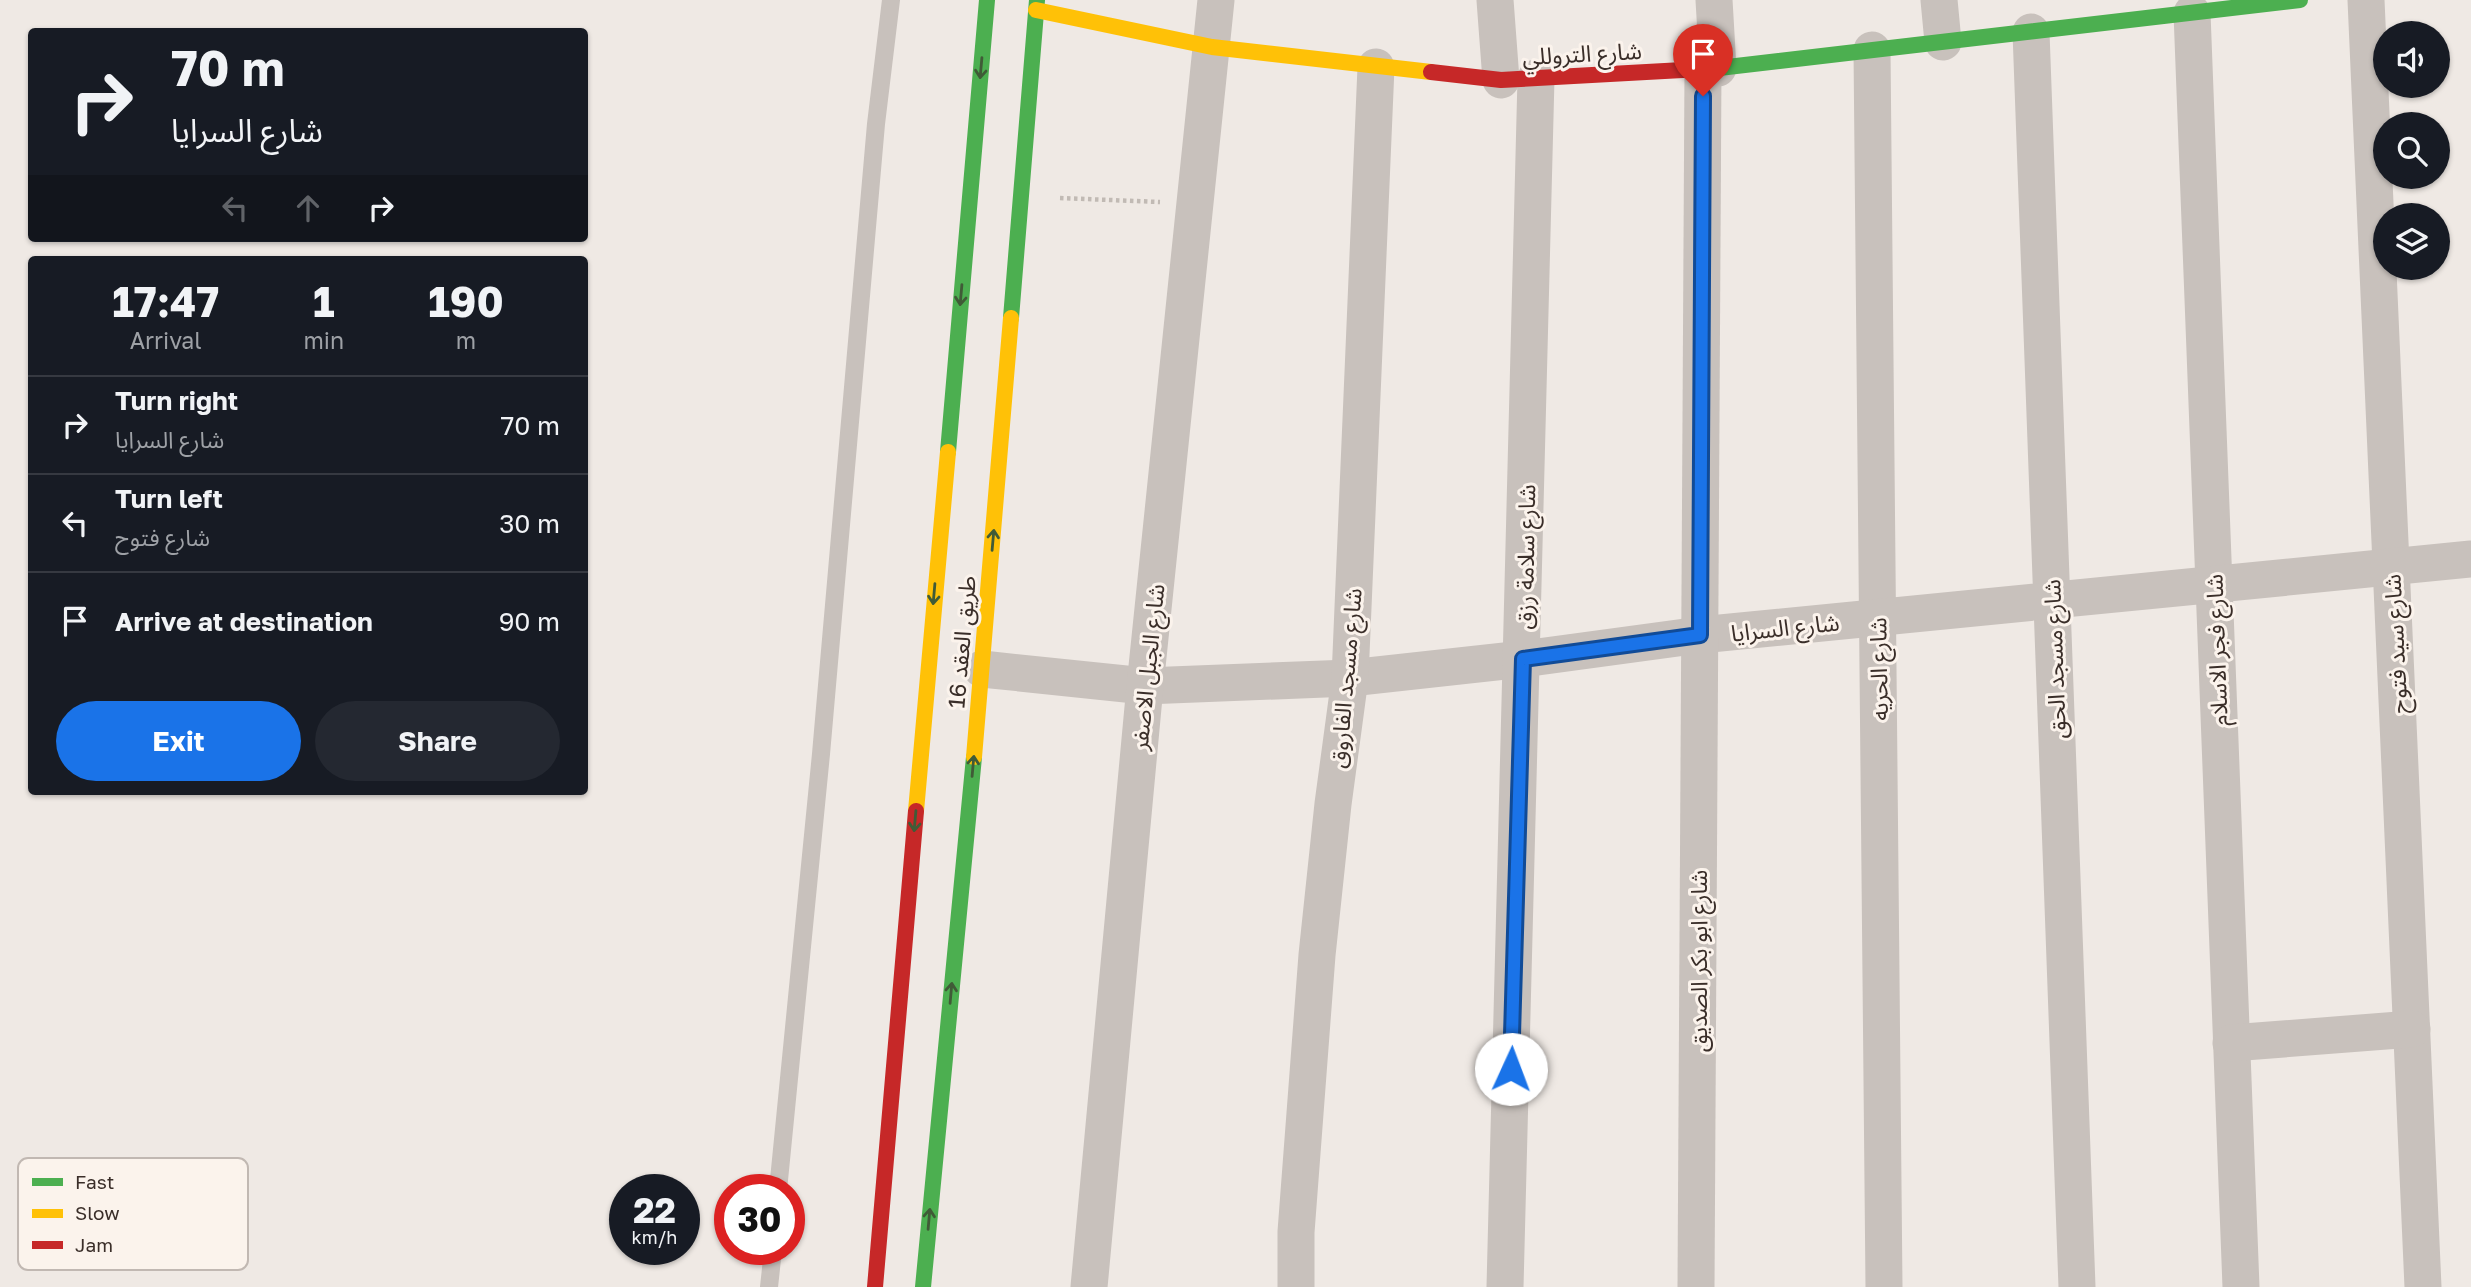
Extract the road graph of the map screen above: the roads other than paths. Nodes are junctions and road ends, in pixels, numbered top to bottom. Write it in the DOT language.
graph roads {
  1 [pos="891,0"];
  2 [pos="987,0"];
  3 [pos="1216,0"];
  4 [pos="1495,0"];
  5 [pos="1714,0"];
  6 [pos="1939,0"];
  7 [pos="2300,0"];
  8 [pos="2366,0"];
  9 [pos="1037,5"];
  10 [pos="2151,9"];
  11 [pos="2192,13"];
  12 [pos="2031,32"];
  13 [pos="1943,42"];
  14 [pos="1212,47"];
  15 [pos="1872,50"];
  16 [pos="1376,67"];
  17 [pos="1710,68"];
  18 [pos="1519,79"];
  19 [pos="2471,559"];
  20 [pos="2391,566"];
  21 [pos="2214,584"];
  22 [pos="2052,600"];
  23 [pos="1877,618"];
  24 [pos="1700,635"];
  25 [pos="1523,659"];
  26 [pos="982,669"];
  27 [pos="1350,678"];
  28 [pos="1145,686"];
  29 [pos="2412,1029"];
  30 [pos="2231,1043"];
  31 [pos="780,1174"];
  32 [pos="771,1265"];
  33 [pos="769,1287"];
  34 [pos="875,1287"];
  35 [pos="923,1287"];
  36 [pos="1089,1287"];
  37 [pos="1296,1287"];
  38 [pos="1505,1287"];
  39 [pos="1696,1287"];
  40 [pos="1884,1287"];
  41 [pos="2077,1287"];
  42 [pos="2241,1287"];
  43 [pos="2423,1287"];
  1 -- 31 [label="lane"];
  2 -- 34 [label="street, طريق العقد 16, one-way"];
  3 -- 14 [label="street, شارع الجبل الاصفر"];
  4 -- 18 [label="street, شارع سلامة رزق"];
  5 -- 17 [label="street, شارع ابو بكر الصديق"];
  6 -- 13 [label="street"];
  7 -- 11 [label="street, شارع التروللي"];
  8 -- 20 [label="street, شارع سيد فتوح"];
  9 -- 14 [label="street, شارع التروللي"];
  26 -- 9 [label="street, طريق العقد 16, one-way"];
  10 -- 11 [label="street, شارع التروللي"];
  10 -- 12 [label="street, شارع التروللي"];
  11 -- 21 [label="street, شارع فجر الاسلام"];
  12 -- 13 [label="street, شارع التروللي"];
  12 -- 22 [label="street, شارع مسجد الحق"];
  13 -- 15 [label="street, شارع التروللي"];
  14 -- 16 [label="street, شارع التروللي"];
  14 -- 28 [label="street, شارع الجبل الاصفر"];
  15 -- 17 [label="street, شارع التروللي"];
  15 -- 23 [label="street, شارع الحريه"];
  16 -- 18 [label="street, شارع التروللي"];
  16 -- 27 [label="street, شارع مسجد الفاروق"];
  17 -- 18 [label="street, شارع التروللي"];
  17 -- 24 [label="street, شارع ابو بكر الصديق"];
  18 -- 25 [label="street, شارع سلامة رزق"];
  19 -- 20 [label="street, شارع السرايا"];
  20 -- 21 [label="street, شارع السرايا"];
  20 -- 29 [label="street, شارع سيد فتوح"];
  21 -- 22 [label="street, شارع السرايا"];
  21 -- 30 [label="street, شارع فجر الاسلام"];
  22 -- 23 [label="street, شارع السرايا"];
  22 -- 41 [label="street, شارع مسجد الحق"];
  23 -- 24 [label="street, شارع السرايا"];
  23 -- 40 [label="street, شارع الحريه"];
  24 -- 25 [label="street, شارع السرايا"];
  24 -- 39 [label="street, شارع ابو بكر الصديق"];
  25 -- 27 [label="street, شارع السرايا"];
  25 -- 38 [label="street, شارع سلامة رزق"];
  26 -- 28 [label="street, شارع السرايا"];
  35 -- 26 [label="street, طريق العقد 16, one-way"];
  27 -- 28 [label="street, شارع السرايا"];
  27 -- 37 [label="street, شارع مسجد الفاروق"];
  28 -- 36 [label="street, شارع الجبل الاصفر"];
  29 -- 30 [label="street"];
  29 -- 43 [label="street, شارع سيد فتوح"];
  30 -- 42 [label="street, شارع فجر الاسلام"];
  32 -- 33 [label="lane"];
}
